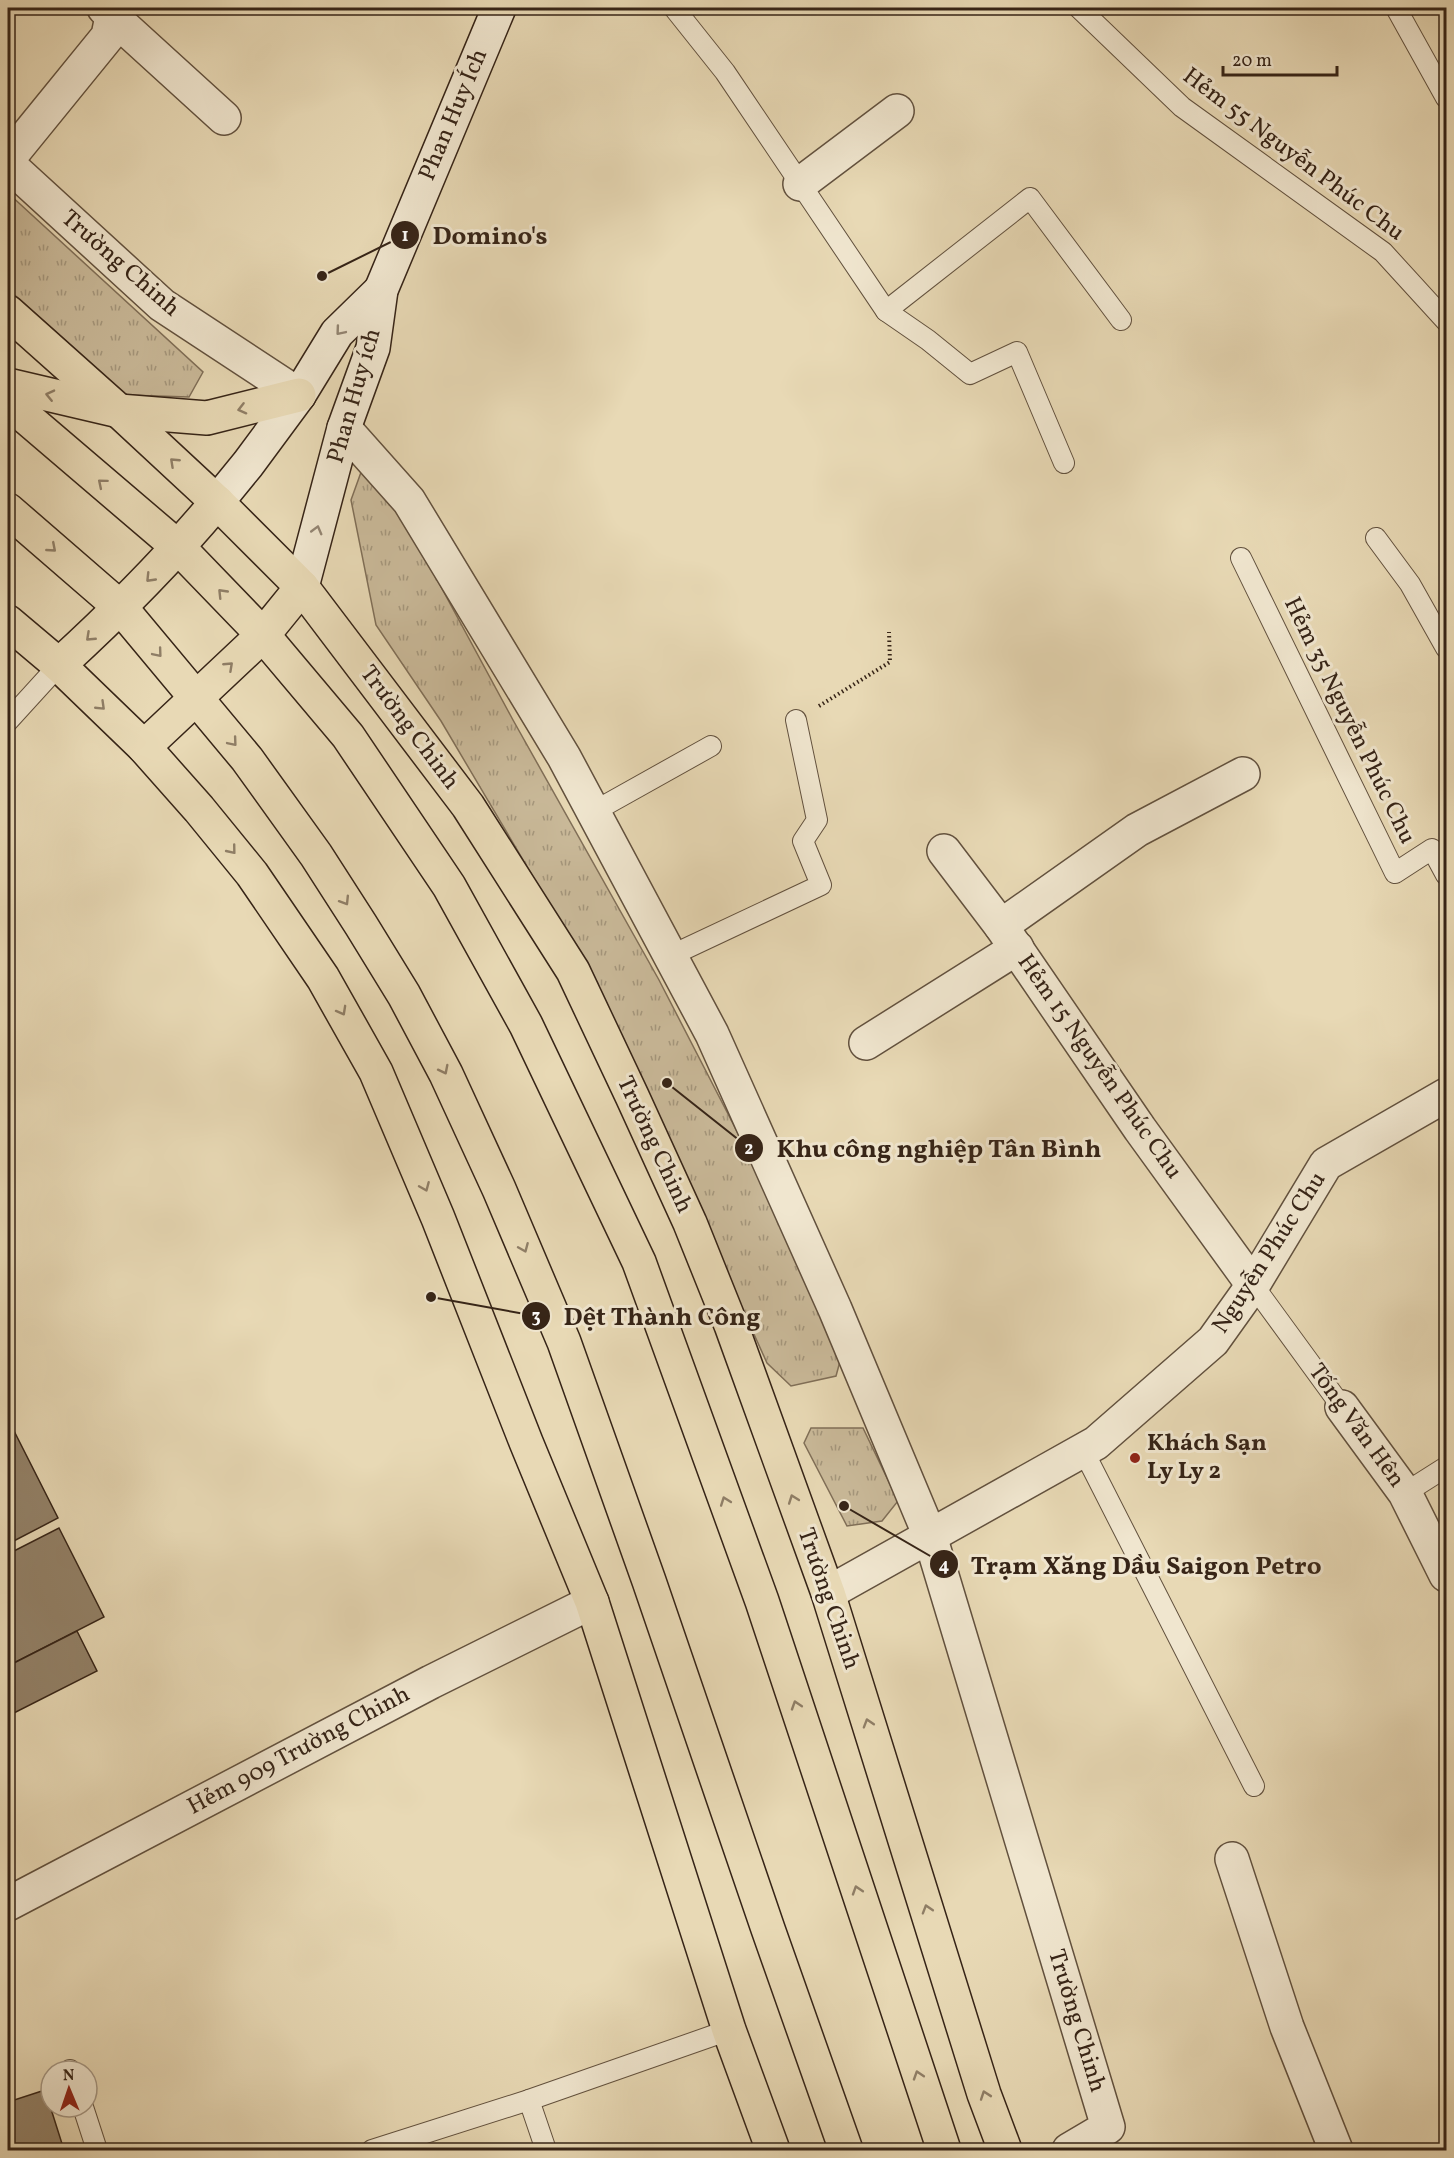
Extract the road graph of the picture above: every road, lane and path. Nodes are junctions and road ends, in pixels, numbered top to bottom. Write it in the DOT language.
graph roads {
  1 [pos="500,8"];
  2 [pos="674,8"];
  3 [pos="1079,8"];
  4 [pos="1395,8"];
  5 [pos="108,12"];
  6 [pos="1446,98"];
  7 [pos="897,111"];
  8 [pos="224,118"];
  9 [pos="8,159"];
  10 [pos="8,164"];
  11 [pos="800,184"];
  12 [pos="381,290"];
  13 [pos="886,311"];
  14 [pos="8,312"];
  15 [pos="1121,320"];
  16 [pos="1446,321"];
  17 [pos="8,385"];
  18 [pos="298,394"];
  19 [pos="8,402"];
  20 [pos="119,411"];
  21 [pos="345,428"];
  22 [pos="1064,463"];
  23 [pos="217,502"];
  24 [pos="8,510"];
  25 [pos="1376,538"];
  26 [pos="179,548"];
  27 [pos="1241,558"];
  28 [pos="302,587"];
  29 [pos="121,608"];
  30 [pos="8,622"];
  31 [pos="889,632"];
  32 [pos="263,635"];
  33 [pos="1446,648"];
  34 [pos="59,665"];
  35 [pos="195,698"];
  36 [pos="796,720"];
  37 [pos="8,721"];
  38 [pos="711,746"];
  39 [pos="144,747"];
  40 [pos="1243,774"];
  41 [pos="593,812"];
  42 [pos="944,851"];
  43 [pos="1446,875"];
  44 [pos="1009,937"];
  45 [pos="670,956"];
  46 [pos="866,1043"];
  47 [pos="1446,1095"];
  48 [pos="1253,1284"];
  49 [pos="1342,1407"];
  50 [pos="1083,1450"];
  51 [pos="1446,1467"];
  52 [pos="1405,1493"];
  53 [pos="930,1536"];
  54 [pos="1446,1575"];
  55 [pos="828,1593"];
  56 [pos="592,1602"];
  57 [pos="1254,1786"];
  58 [pos="1232,1859"];
  59 [pos="8,1904"];
  60 [pos="729,2030"];
  61 [pos="529,2100"];
  62 [pos="86,2119"];
  63 [pos="97,2151"];
  64 [pos="372,2151"];
  65 [pos="546,2151"];
  66 [pos="773,2151"];
  67 [pos="846,2151"];
  68 [pos="944,2151"];
  69 [pos="1005,2151"];
  70 [pos="1069,2151"];
  71 [pos="1336,2151"];
  1 -- 12 [label="street, Phan Huy Ích"];
  2 -- 11 [label="lane"];
  3 -- 16 [label="lane, Hẻm 55 Nguyễn Phúc Chu"];
  4 -- 6 [label="lane"];
  5 -- 8 [label="street"];
  5 -- 9 [label="street"];
  7 -- 11 [label="street"];
  10 -- 18 [label="street, Trường Chinh"];
  11 -- 13 [label="lane"];
  12 -- 18 [label="street, Phan Huy ích, one-way"];
  12 -- 21 [label="street, Phan Huy ích"];
  13 -- 15 [label="lane"];
  13 -- 22 [label="lane"];
  14 -- 20 [label="main road, Trường Chinh"];
  20 -- 17 [label="main road, one-way"];
  18 -- 20 [label="main road, one-way"];
  18 -- 23 [label="street, Phan Huy ích"];
  26 -- 19 [label="main road, one-way"];
  23 -- 20 [label="main road, Trường Chinh, one-way"];
  28 -- 21 [label="street, Phan Huy ích, one-way"];
  21 -- 41 [label="street, Trường Chinh"];
  23 -- 26 [label="main road"];
  23 -- 28 [label="main road, Trường Chinh"];
  24 -- 29 [label="main road, one-way"];
  25 -- 33 [label="lane"];
  26 -- 29 [label="main road, one-way"];
  32 -- 26 [label="main road, one-way"];
  27 -- 43 [label="lane, Hẻm 35 Nguyễn Phúc Chu"];
  28 -- 32 [label="main road"];
  55 -- 28 [label="main road, Trường Chinh, one-way"];
  29 -- 34 [label="main road, one-way"];
  29 -- 35 [label="main road, one-way"];
  30 -- 34 [label="main road"];
  31 -- 36 [label="path"];
  35 -- 32 [label="main road, one-way"];
  68 -- 32 [label="main road, one-way"];
  34 -- 37 [label="lane"];
  34 -- 39 [label="main road, one-way"];
  35 -- 39 [label="main road"];
  35 -- 67 [label="main road, one-way"];
  36 -- 45 [label="lane"];
  38 -- 41 [label="lane"];
  39 -- 56 [label="main road, one-way"];
  40 -- 44 [label="street"];
  41 -- 45 [label="street, Trường Chinh"];
  42 -- 44 [label="street, Hẻm 15 Nguyễn Phúc Chu"];
  44 -- 46 [label="street"];
  44 -- 48 [label="street, Hẻm 15 Nguyễn Phúc Chu"];
  45 -- 53 [label="street, Trường Chinh"];
  47 -- 48 [label="street, Nguyễn Phúc Chu"];
  48 -- 49 [label="lane, Tống Văn Hên"];
  48 -- 50 [label="street, Nguyễn Phúc Chu"];
  49 -- 52 [label="street, Tống Văn Hên"];
  50 -- 53 [label="street, Nguyễn Phúc Chu"];
  50 -- 57 [label="lane"];
  51 -- 52 [label="lane"];
  52 -- 54 [label="street, Tống Văn Hên"];
  53 -- 55 [label="street, Nguyễn Phúc Chu"];
  53 -- 70 [label="street, Trường Chinh"];
  69 -- 55 [label="main road, Trường Chinh, one-way"];
  56 -- 59 [label="street, Hẻm 909 Trường Chinh"];
  56 -- 60 [label="main road"];
  58 -- 71 [label="street"];
  60 -- 61 [label="lane"];
  60 -- 66 [label="main road"];
  61 -- 64 [label="lane"];
  61 -- 65 [label="lane"];
  62 -- 63 [label="lane"];
}
